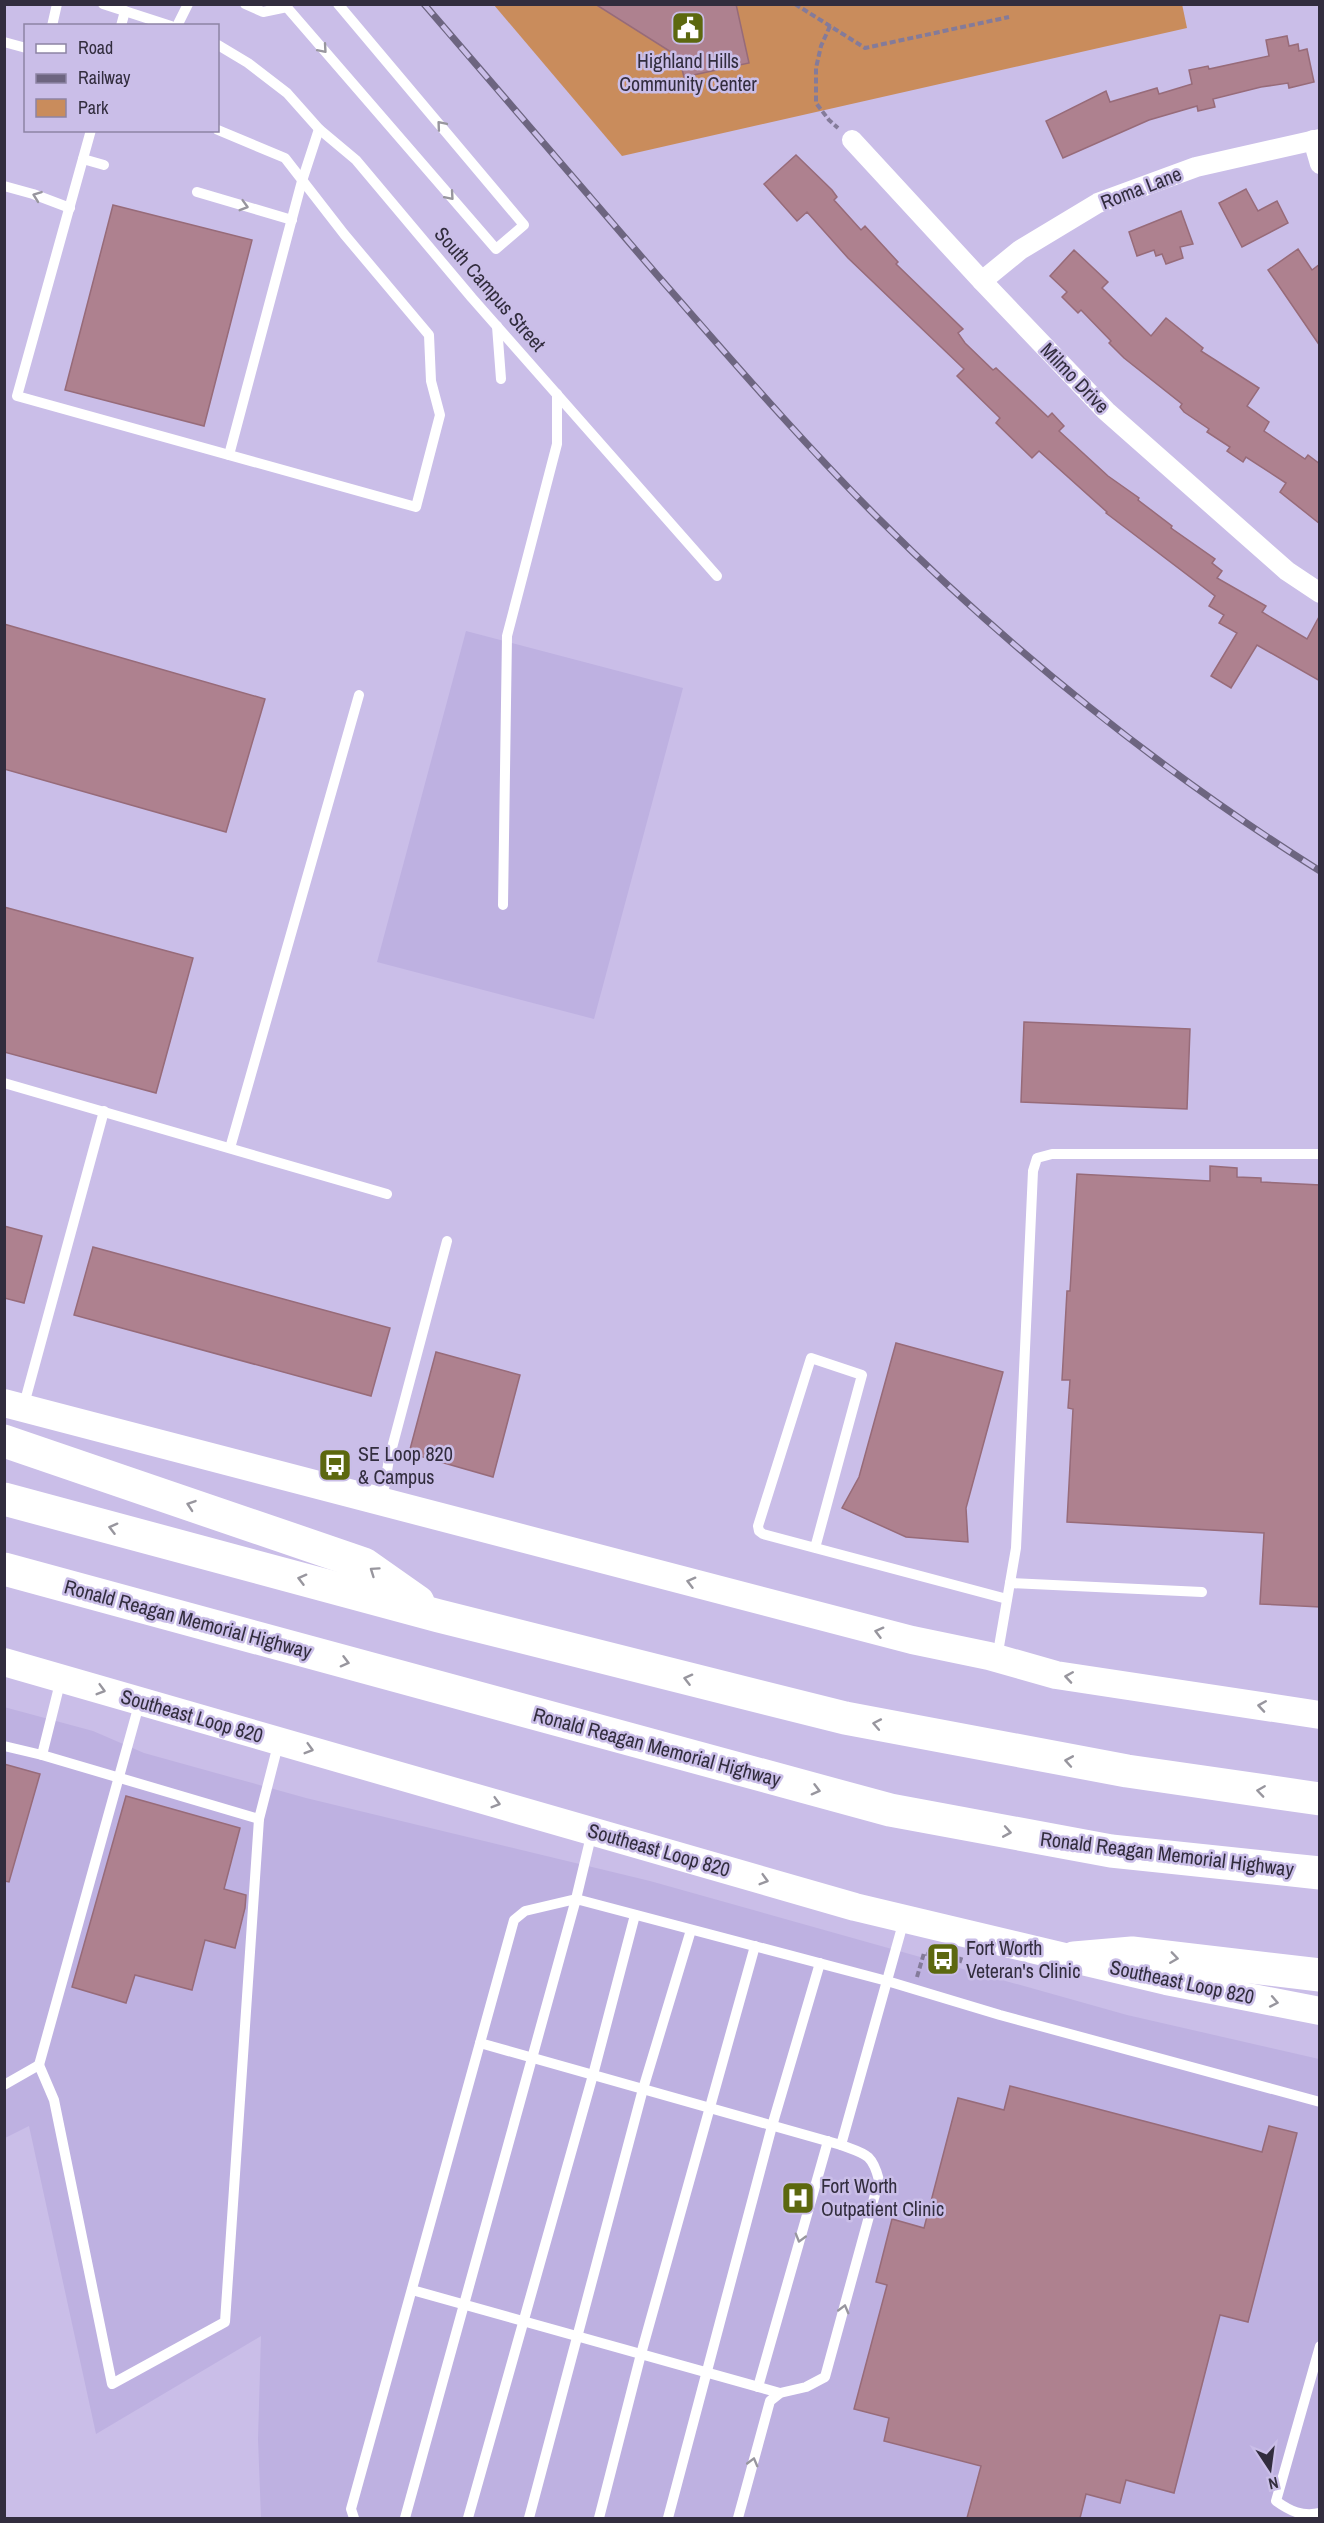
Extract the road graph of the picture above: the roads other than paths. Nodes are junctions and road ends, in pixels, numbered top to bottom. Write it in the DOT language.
graph roads {
  1 [pos="57,4"];
  2 [pos="103,4"];
  3 [pos="188,4"];
  4 [pos="245,4"];
  5 [pos="338,4"];
  6 [pos="286,6"];
  7 [pos="125,11"];
  8 [pos="52,24"];
  9 [pos="122,24"];
  10 [pos="165,24"];
  11 [pos="178,24"];
  12 [pos="4,42"];
  13 [pos="219,46"];
  14 [pos="24,47"];
  15 [pos="319,129"];
  16 [pos="219,130"];
  17 [pos="91,132"];
  18 [pos="1316,139"];
  19 [pos="852,140"];
  20 [pos="84,159"];
  21 [pos="1320,164"];
  22 [pos="104,165"];
  23 [pos="302,181"];
  24 [pos="4,186"];
  25 [pos="196,192"];
  26 [pos="70,208"];
  27 [pos="292,220"];
  28 [pos="982,281"];
  29 [pos="497,326"];
  30 [pos="501,378"];
  31 [pos="556,394"];
  32 [pos="229,455"];
  33 [pos="717,576"];
  34 [pos="1320,593"];
  35 [pos="359,695"];
  36 [pos="503,905"];
  37 [pos="4,1083"];
  38 [pos="104,1111"];
  39 [pos="230,1148"];
  40 [pos="1320,1154"];
  41 [pos="387,1194"];
  42 [pos="447,1240"];
  43 [pos="14,1405"];
  44 [pos="4,1441"];
  45 [pos="4,1499"];
  46 [pos="382,1502"];
  47 [pos="815,1548"];
  48 [pos="4,1569"];
  49 [pos="1010,1583"];
  50 [pos="1202,1592"];
  51 [pos="1007,1599"];
  52 [pos="439,1616"];
  53 [pos="996,1658"];
  54 [pos="4,1662"];
  55 [pos="61,1678"];
  56 [pos="140,1700"];
  57 [pos="1320,1715"];
  58 [pos="279,1741"];
  59 [pos="4,1746"];
  60 [pos="42,1755"];
  61 [pos="118,1779"];
  62 [pos="1320,1799"];
  63 [pos="260,1818"];
  64 [pos="593,1830"];
  65 [pos="1320,1874"];
  66 [pos="576,1899"];
  67 [pos="635,1915"];
  68 [pos="904,1919"];
  69 [pos="692,1930"];
  70 [pos="756,1946"];
  71 [pos="1074,1958"];
  72 [pos="820,1963"];
  73 [pos="1320,1975"];
  74 [pos="887,1981"];
  75 [pos="1320,2011"];
  76 [pos="480,2043"];
  77 [pos="534,2058"];
  78 [pos="39,2065"];
  79 [pos="593,2075"];
  80 [pos="4,2085"];
  81 [pos="643,2089"];
  82 [pos="1320,2102"];
  83 [pos="711,2109"];
  84 [pos="772,2126"];
  85 [pos="828,2141"];
  86 [pos="841,2145"];
  87 [pos="412,2290"];
  88 [pos="463,2305"];
  89 [pos="522,2321"];
  90 [pos="579,2337"];
  91 [pos="1320,2346"];
  92 [pos="641,2354"];
  93 [pos="707,2372"];
  94 [pos="758,2387"];
  95 [pos="780,2393"];
  96 [pos="1320,2513"];
  97 [pos="354,2518"];
  98 [pos="405,2518"];
  99 [pos="468,2518"];
  100 [pos="529,2518"];
  101 [pos="599,2518"];
  102 [pos="668,2518"];
  103 [pos="738,2518"];
  1 -- 8 [label="lane"];
  2 -- 7 [label="lane"];
  3 -- 11 [label="lane"];
  4 -- 6 [label="lane"];
  6 -- 5 [label="lane, one-way"];
  7 -- 9 [label="lane"];
  7 -- 10 [label="lane"];
  12 -- 14 [label="lane"];
  13 -- 15 [label="lane, South Campus Street"];
  15 -- 23 [label="lane"];
  15 -- 29 [label="lane, South Campus Street"];
  16 -- 23 [label="lane"];
  17 -- 20 [label="lane"];
  18 -- 21 [label="street"];
  18 -- 28 [label="street, Roma Lane"];
  19 -- 28 [label="street, Milmo Drive"];
  20 -- 22 [label="lane"];
  20 -- 26 [label="lane"];
  23 -- 27 [label="lane"];
  23 -- 32 [label="lane"];
  26 -- 24 [label="lane, one-way"];
  25 -- 27 [label="lane, one-way"];
  26 -- 32 [label="lane"];
  27 -- 32 [label="lane"];
  28 -- 34 [label="street, Milmo Drive"];
  29 -- 30 [label="lane"];
  29 -- 31 [label="lane, South Campus Street"];
  31 -- 33 [label="lane, South Campus Street"];
  31 -- 36 [label="lane"];
  35 -- 39 [label="lane"];
  37 -- 38 [label="lane"];
  38 -- 39 [label="lane"];
  38 -- 43 [label="lane"];
  39 -- 41 [label="lane"];
  40 -- 49 [label="lane"];
  42 -- 46 [label="lane"];
  43 -- 46 [label="main road"];
  52 -- 44 [label="highway, one-way"];
  52 -- 45 [label="highway, one-way"];
  53 -- 46 [label="main road, one-way"];
  47 -- 47 [label="lane"];
  47 -- 51 [label="lane"];
  48 -- 65 [label="highway, Ronald Reagan Memorial Highway, one-way"];
  49 -- 50 [label="lane"];
  49 -- 51 [label="lane"];
  51 -- 53 [label="lane"];
  62 -- 52 [label="highway, one-way"];
  57 -- 53 [label="main road, one-way"];
  54 -- 55 [label="main road, Southeast Loop 820"];
  55 -- 56 [label="main road, Southeast Loop 820, one-way"];
  55 -- 60 [label="lane"];
  56 -- 58 [label="main road, Southeast Loop 820"];
  56 -- 61 [label="lane"];
  58 -- 63 [label="lane"];
  58 -- 64 [label="main road, Southeast Loop 820, one-way"];
  59 -- 60 [label="lane"];
  60 -- 61 [label="lane"];
  61 -- 63 [label="lane"];
  61 -- 78 [label="lane"];
  63 -- 78 [label="lane"];
  64 -- 66 [label="lane"];
  64 -- 68 [label="main road, Southeast Loop 820, one-way"];
  66 -- 67 [label="lane"];
  66 -- 76 [label="lane"];
  66 -- 77 [label="lane"];
  67 -- 69 [label="lane"];
  67 -- 79 [label="lane"];
  68 -- 71 [label="main road, Southeast Loop 820"];
  68 -- 74 [label="lane"];
  69 -- 70 [label="lane"];
  69 -- 81 [label="lane"];
  70 -- 72 [label="lane"];
  70 -- 83 [label="lane"];
  71 -- 73 [label="highway, one-way"];
  71 -- 75 [label="main road, Southeast Loop 820, one-way"];
  72 -- 74 [label="lane"];
  72 -- 84 [label="lane"];
  74 -- 82 [label="lane"];
  74 -- 86 [label="lane"];
  76 -- 77 [label="lane"];
  76 -- 87 [label="lane"];
  77 -- 79 [label="lane"];
  77 -- 88 [label="lane"];
  78 -- 80 [label="lane"];
  79 -- 81 [label="lane"];
  79 -- 89 [label="lane"];
  81 -- 83 [label="lane"];
  81 -- 90 [label="lane"];
  83 -- 84 [label="lane"];
  83 -- 92 [label="lane"];
  84 -- 85 [label="lane"];
  84 -- 93 [label="lane"];
  85 -- 86 [label="lane"];
  85 -- 94 [label="lane, one-way"];
  95 -- 86 [label="lane, one-way"];
  87 -- 88 [label="lane"];
  87 -- 97 [label="lane"];
  88 -- 89 [label="lane"];
  88 -- 98 [label="lane"];
  89 -- 90 [label="lane"];
  89 -- 99 [label="lane"];
  90 -- 92 [label="lane"];
  90 -- 100 [label="lane"];
  91 -- 96 [label="lane"];
  92 -- 93 [label="lane"];
  92 -- 101 [label="lane"];
  93 -- 94 [label="lane"];
  93 -- 102 [label="lane"];
  94 -- 95 [label="lane"];
  103 -- 95 [label="lane, one-way"];
}
